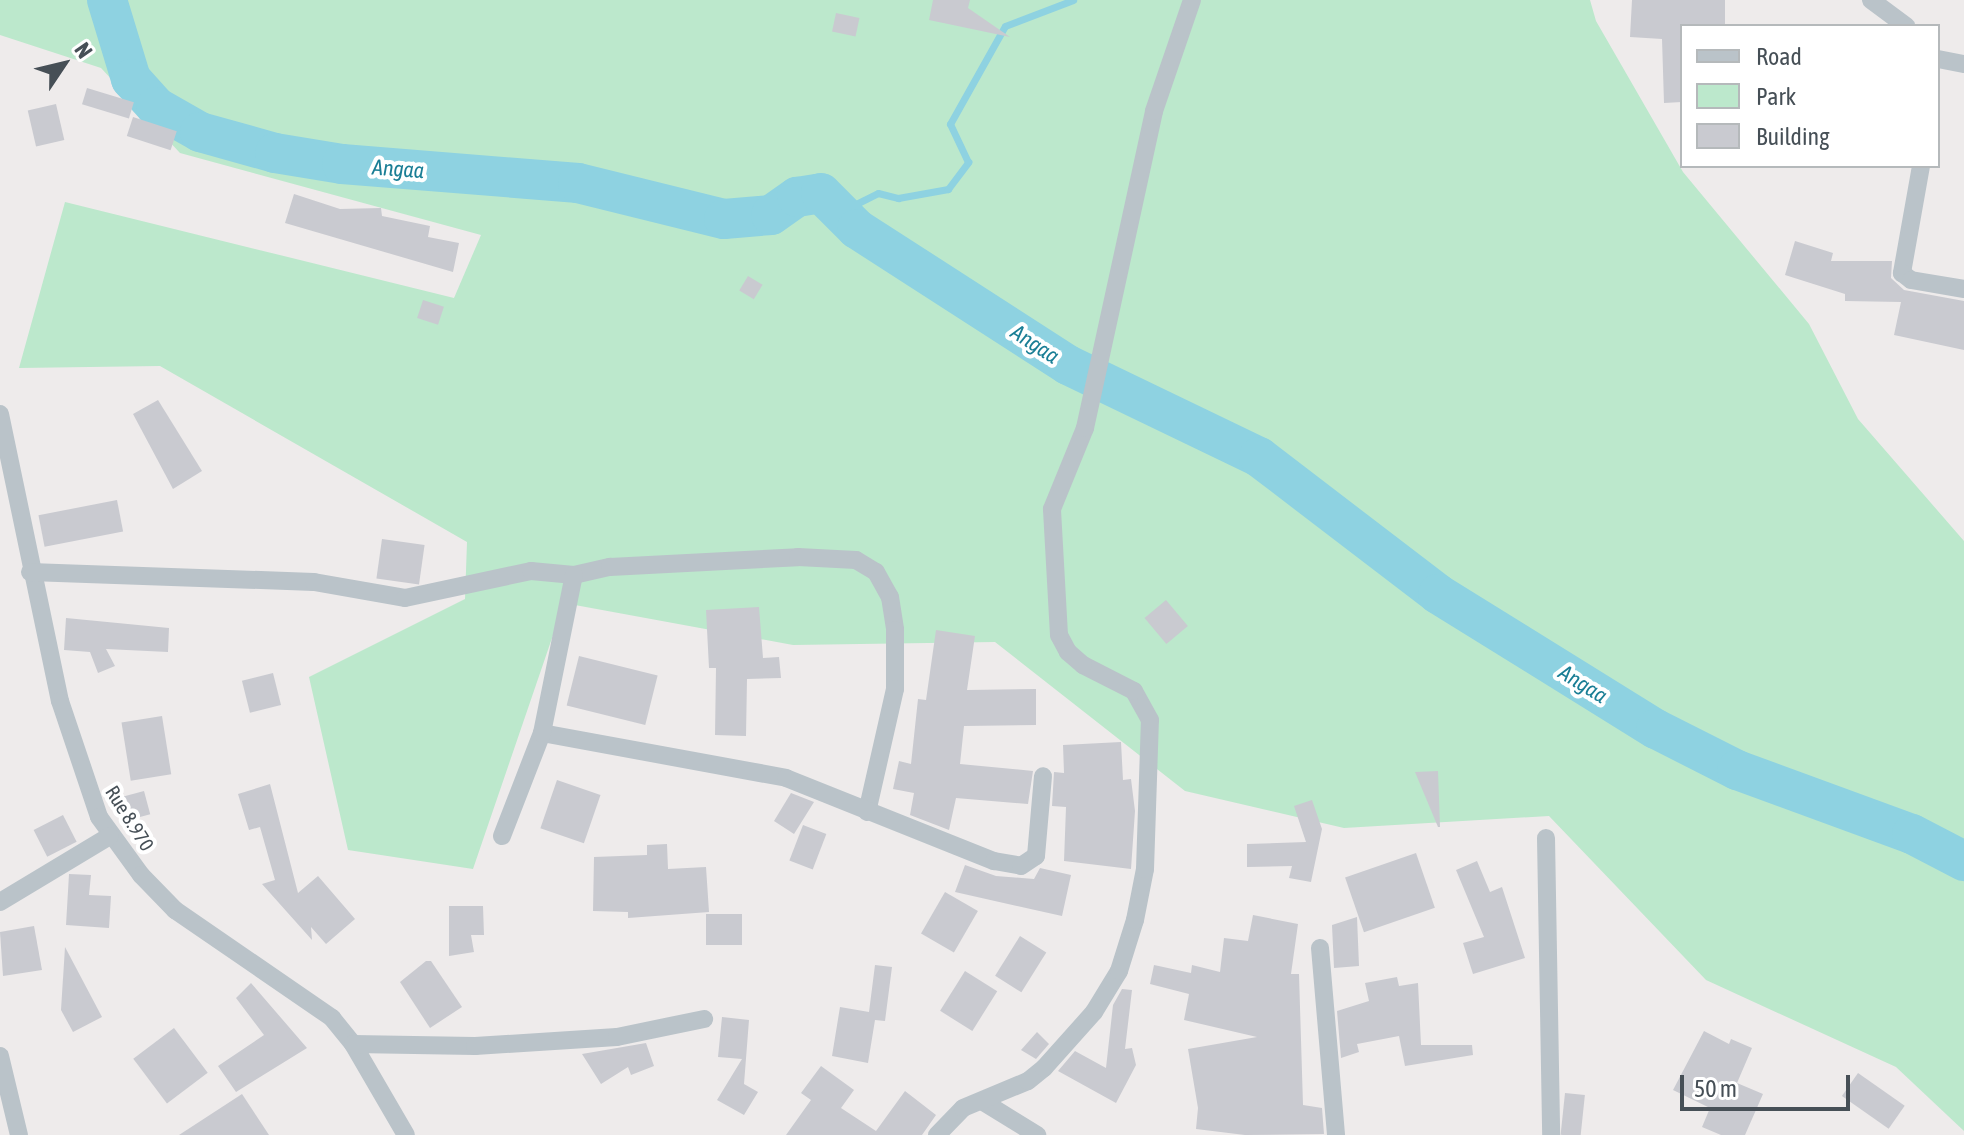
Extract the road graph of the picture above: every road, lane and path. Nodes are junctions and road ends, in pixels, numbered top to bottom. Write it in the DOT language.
graph roads {
  1 [pos="1192,0"];
  2 [pos="1871,0"];
  3 [pos="1903,24"];
  4 [pos="1940,64"];
  5 [pos="1964,64"];
  6 [pos="1921,168"];
  7 [pos="1964,289"];
  8 [pos="0,414"];
  9 [pos="6,484"];
  10 [pos="30,572"];
  11 [pos="574,575"];
  12 [pos="542,733"];
  13 [pos="1043,776"];
  14 [pos="867,812"];
  15 [pos="110,836"];
  16 [pos="502,836"];
  17 [pos="1546,838"];
  18 [pos="0,902"];
  19 [pos="1320,948"];
  20 [pos="704,1019"];
  21 [pos="353,1044"];
  22 [pos="0,1056"];
  23 [pos="982,1101"];
  24 [pos="19,1135"];
  25 [pos="406,1135"];
  26 [pos="937,1135"];
  27 [pos="1037,1135"];
  28 [pos="1336,1135"];
  29 [pos="1551,1135"];
  1 -- 23 [label="street"];
  2 -- 3 [label="street"];
  4 -- 5 [label="street"];
  6 -- 7 [label="street"];
  8 -- 9 [label="street, Rue 8.970"];
  9 -- 10 [label="street, Rue 8.970"];
  10 -- 11 [label="street"];
  10 -- 15 [label="street, Rue 8.970"];
  11 -- 12 [label="street"];
  11 -- 14 [label="street"];
  12 -- 14 [label="street"];
  12 -- 16 [label="street"];
  13 -- 14 [label="street"];
  15 -- 18 [label="street"];
  15 -- 21 [label="street, Rue 8.970"];
  17 -- 29 [label="street"];
  19 -- 28 [label="street"];
  20 -- 21 [label="street"];
  21 -- 25 [label="street, Rue 8.970"];
  22 -- 24 [label="street"];
  23 -- 26 [label="street"];
  23 -- 27 [label="street"];
}
